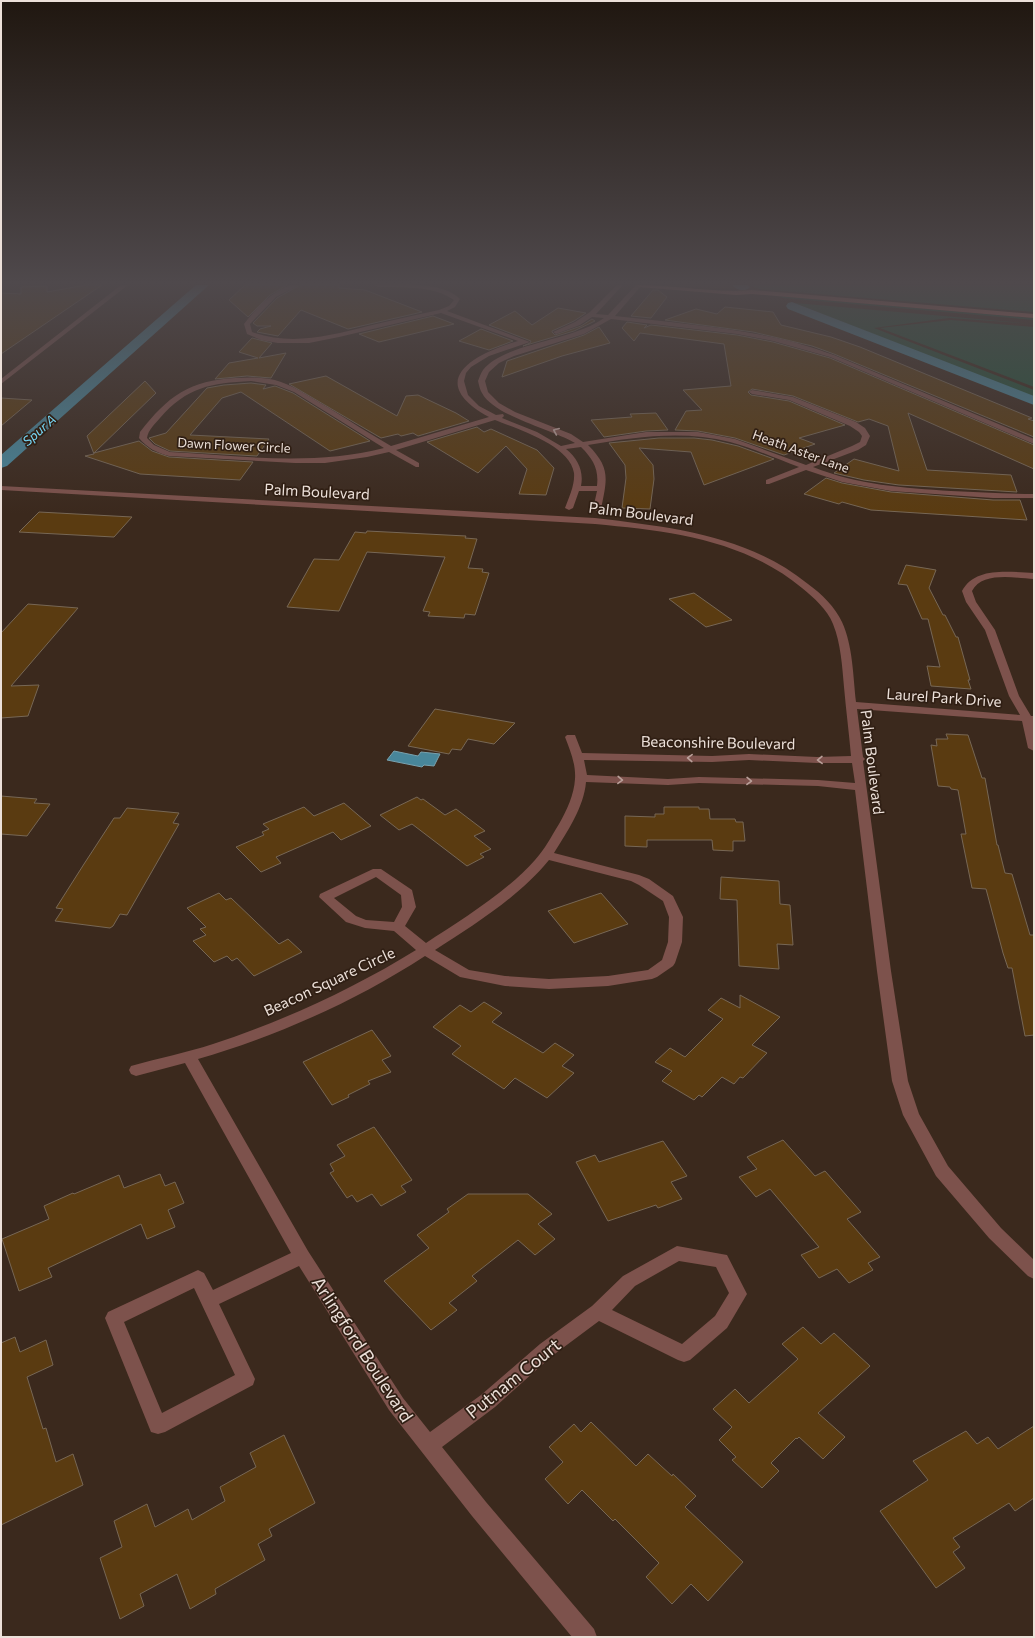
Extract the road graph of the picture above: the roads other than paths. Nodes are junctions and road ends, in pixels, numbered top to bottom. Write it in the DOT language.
graph roads {
  1 [pos="27,361"];
  2 [pos="475,361"];
  3 [pos="498,361"];
  4 [pos="843,361"];
  5 [pos="1,382"];
  6 [pos="752,392"];
  7 [pos="513,413"];
  8 [pos="496,418"];
  9 [pos="1034,442"];
  10 [pos="581,444"];
  11 [pos="561,448"];
  12 [pos="390,449"];
  13 [pos="416,465"];
  14 [pos="808,468"];
  15 [pos="769,482"];
  16 [pos="1,488"];
  17 [pos="577,488"];
  18 [pos="601,489"];
  19 [pos="1034,496"];
  20 [pos="569,508"];
  21 [pos="597,509"];
  22 [pos="1034,576"];
  23 [pos="851,705"];
  24 [pos="1030,719"];
  25 [pos="571,737"];
  26 [pos="1034,748"];
  27 [pos="577,756"];
  28 [pos="859,759"];
  29 [pos="581,778"];
  30 [pos="860,787"];
  31 [pos="546,855"];
  32 [pos="398,926"];
  33 [pos="426,951"];
  34 [pos="189,1056"];
  35 [pos="136,1070"];
  36 [pos="302,1256"];
  37 [pos="1034,1271"];
  38 [pos="209,1300"];
  39 [pos="598,1312"];
  40 [pos="429,1445"];
  41 [pos="586,1637"];
  1 -- 5 [label="street"];
  2 -- 8 [label="street"];
  3 -- 7 [label="street"];
  4 -- 9 [label="street"];
  6 -- 14 [label="street"];
  7 -- 8 [label="street"];
  10 -- 7 [label="street, one-way"];
  8 -- 11 [label="street"];
  8 -- 12 [label="street"];
  10 -- 11 [label="street, Heath Aster Lane"];
  10 -- 14 [label="street, Heath Aster Lane"];
  10 -- 18 [label="street"];
  11 -- 17 [label="street"];
  12 -- 12 [label="street, Dawn Flower Circle"];
  12 -- 13 [label="street"];
  14 -- 15 [label="street"];
  14 -- 19 [label="street, Heath Aster Lane"];
  16 -- 23 [label="street, Palm Boulevard"];
  17 -- 18 [label="street"];
  17 -- 20 [label="street"];
  18 -- 21 [label="street"];
  22 -- 24 [label="street"];
  23 -- 24 [label="street, Laurel Park Drive"];
  23 -- 28 [label="street, Palm Boulevard"];
  24 -- 26 [label="street"];
  25 -- 27 [label="street, Beacon Square Circle"];
  28 -- 27 [label="street, Beaconshire Boulevard, one-way"];
  27 -- 29 [label="street, Beacon Square Circle"];
  28 -- 30 [label="street, Palm Boulevard"];
  29 -- 30 [label="street, one-way"];
  29 -- 31 [label="street, Beacon Square Circle"];
  30 -- 37 [label="street, Palm Boulevard"];
  31 -- 33 [label="street, Beacon Square Circle"];
  31 -- 33 [label="street"];
  32 -- 32 [label="street"];
  32 -- 33 [label="street"];
  33 -- 34 [label="street, Beacon Square Circle"];
  34 -- 35 [label="street, Beacon Square Circle"];
  34 -- 36 [label="street, Arlingford Boulevard"];
  36 -- 38 [label="street"];
  36 -- 40 [label="street, Arlingford Boulevard"];
  38 -- 38 [label="street"];
  39 -- 39 [label="street, Putnam Court"];
  39 -- 40 [label="street, Putnam Court"];
  40 -- 41 [label="street, Arlingford Boulevard"];
}
